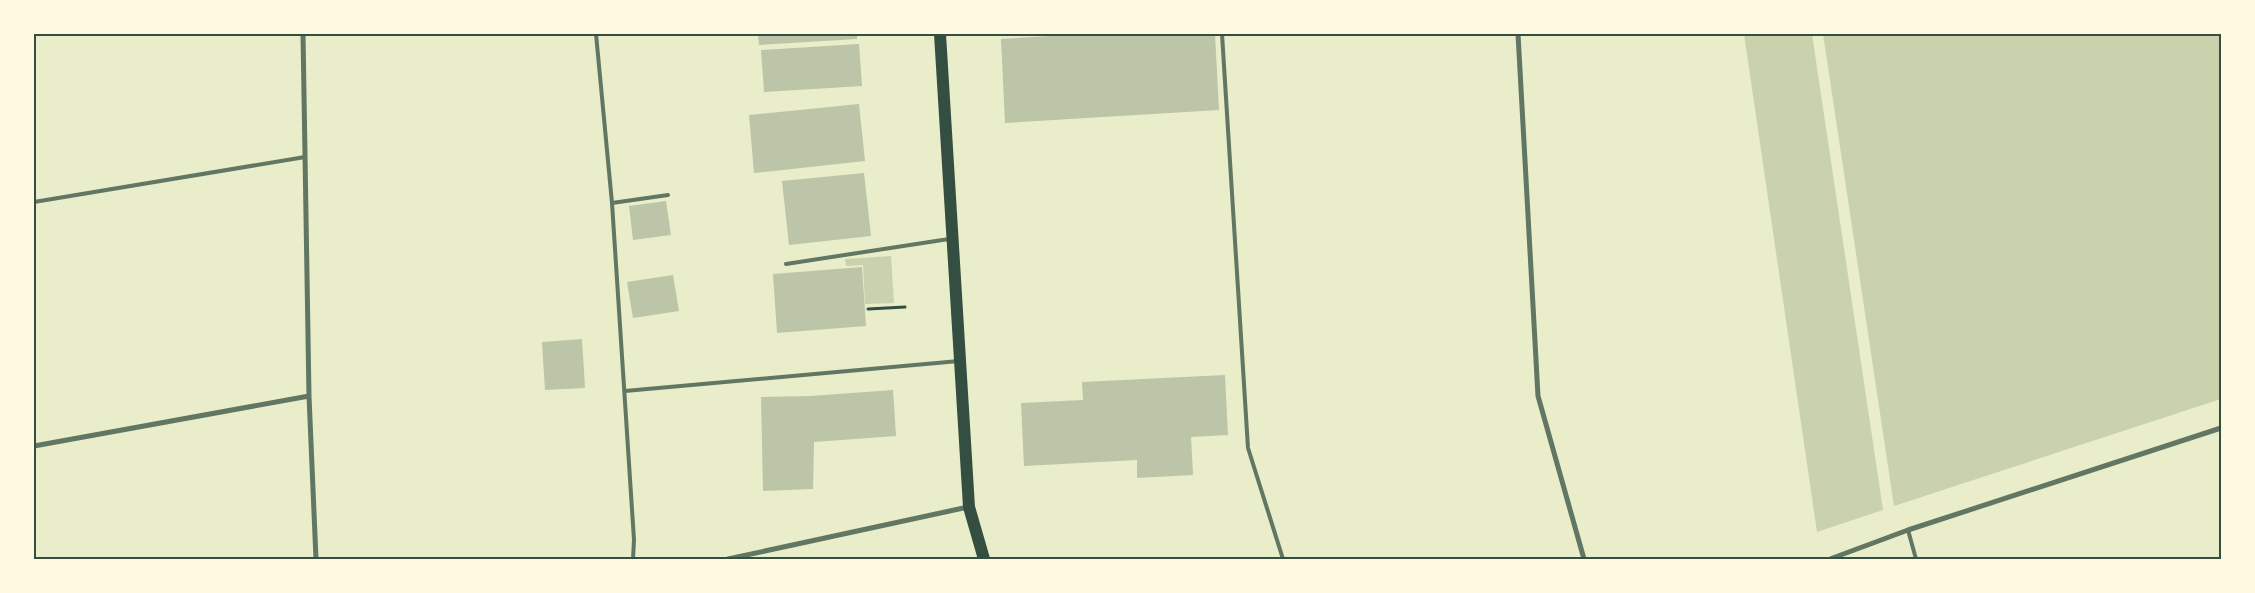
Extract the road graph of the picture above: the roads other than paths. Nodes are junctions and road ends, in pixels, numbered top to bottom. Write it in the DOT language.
graph roads {
  1 [pos="303,34"];
  2 [pos="596,34"];
  3 [pos="940,34"];
  4 [pos="1222,34"];
  5 [pos="1518,34"];
  6 [pos="305,156"];
  7 [pos="668,195"];
  8 [pos="34,202"];
  9 [pos="612,203"];
  10 [pos="953,238"];
  11 [pos="786,264"];
  12 [pos="960,361"];
  13 [pos="625,391"];
  14 [pos="309,396"];
  15 [pos="2221,428"];
  16 [pos="34,446"];
  17 [pos="969,507"];
  18 [pos="1908,530"];
  19 [pos="316,559"];
  20 [pos="634,559"];
  21 [pos="728,559"];
  22 [pos="984,559"];
  23 [pos="1283,559"];
  24 [pos="1584,559"];
  25 [pos="1830,559"];
  26 [pos="1916,559"];
  1 -- 6 [label="street"];
  2 -- 9 [label="lane"];
  3 -- 10 [label="main road"];
  4 -- 23 [label="lane"];
  5 -- 24 [label="street"];
  6 -- 8 [label="lane"];
  6 -- 14 [label="street"];
  7 -- 9 [label="lane"];
  9 -- 13 [label="lane"];
  10 -- 11 [label="lane"];
  10 -- 12 [label="main road"];
  12 -- 13 [label="lane"];
  12 -- 17 [label="main road"];
  13 -- 20 [label="lane"];
  14 -- 16 [label="street"];
  14 -- 19 [label="street"];
  15 -- 18 [label="street"];
  17 -- 21 [label="street"];
  17 -- 22 [label="main road"];
  18 -- 25 [label="street"];
  18 -- 26 [label="lane"];
}
